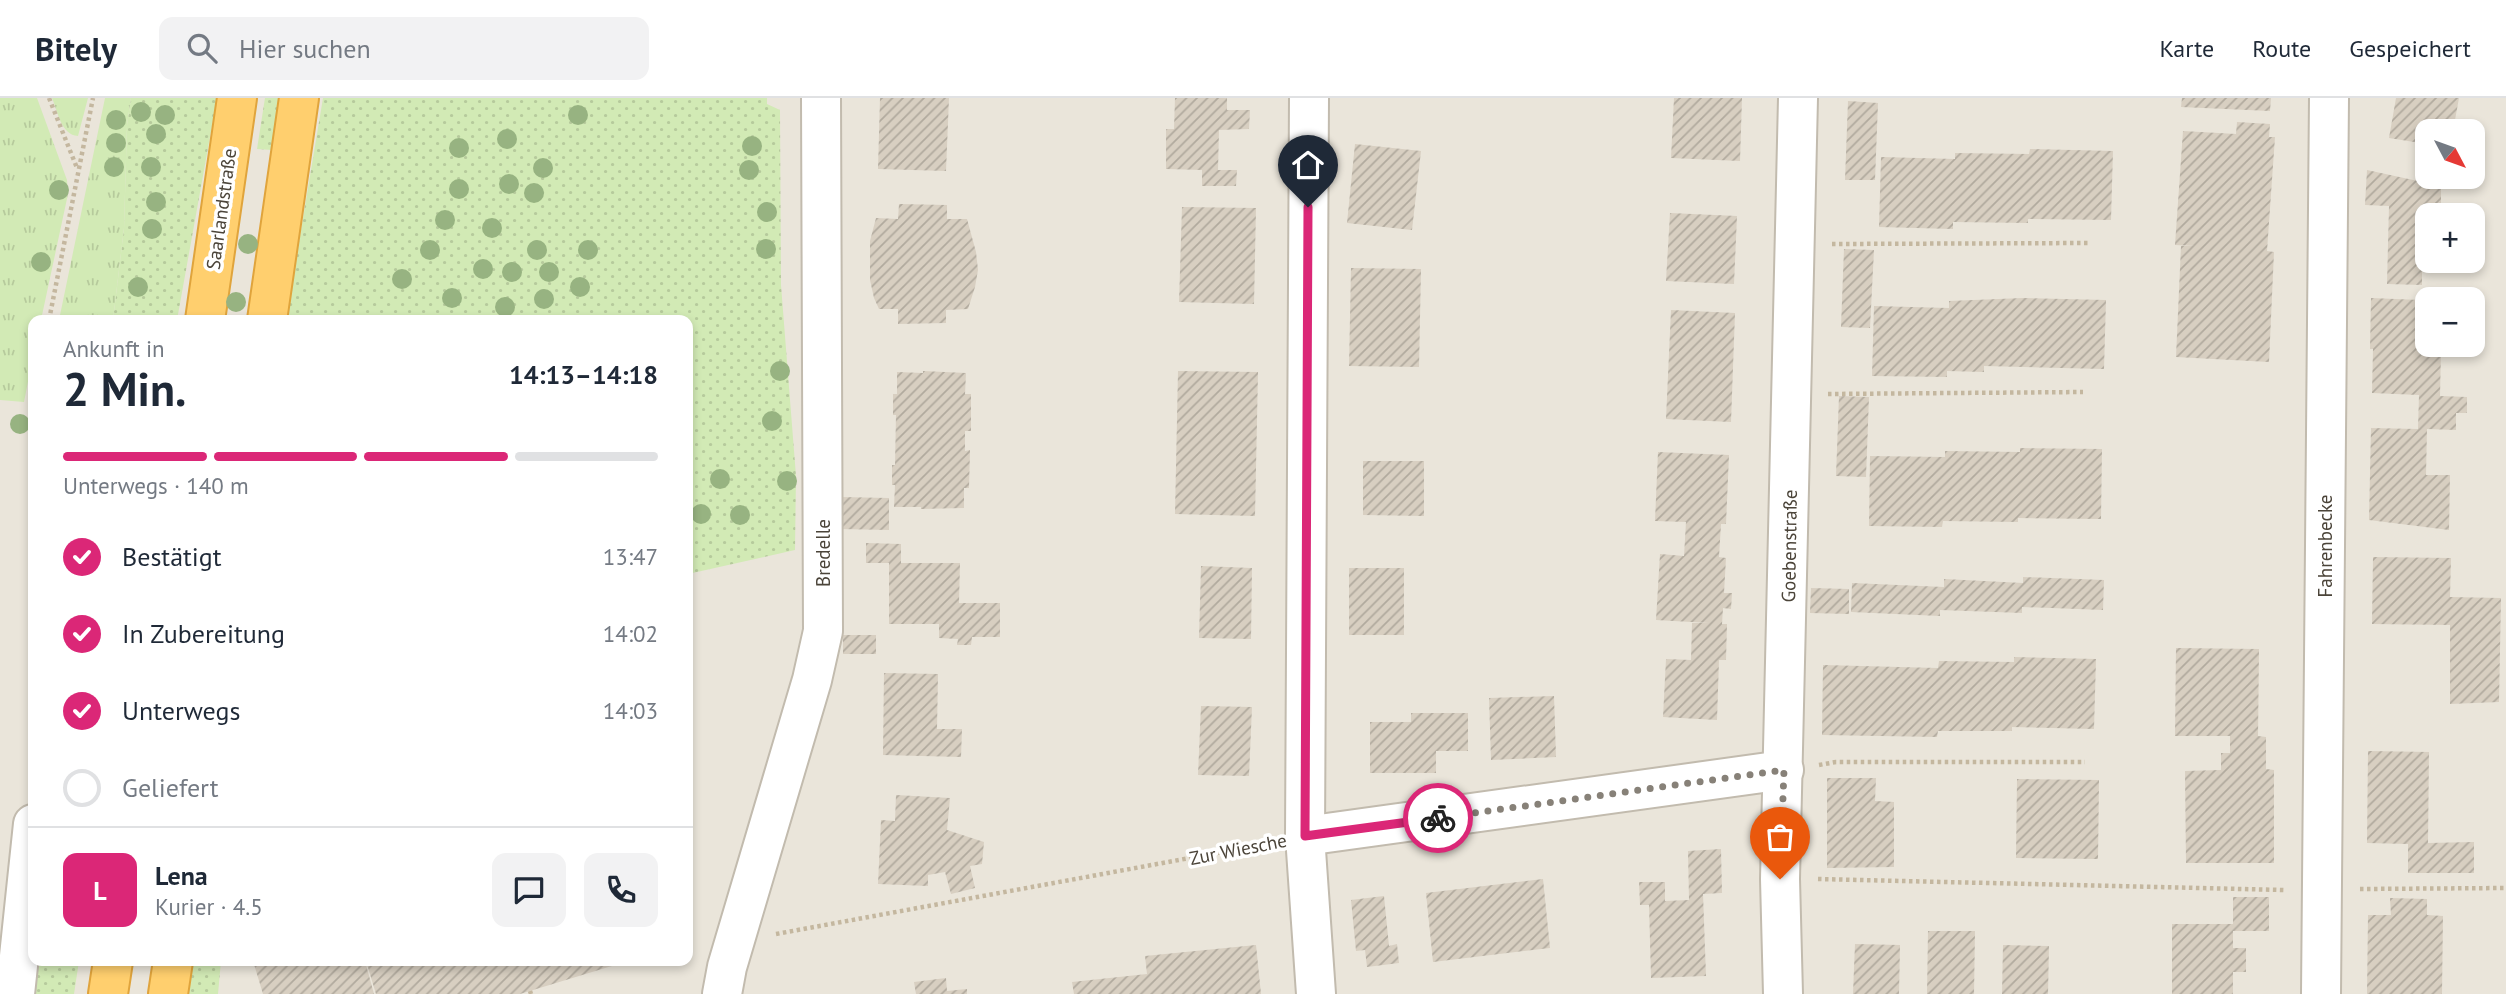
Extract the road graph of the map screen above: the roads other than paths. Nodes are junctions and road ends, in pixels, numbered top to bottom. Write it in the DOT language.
graph roads {
  1 [pos="237,98"];
  2 [pos="299,98"];
  3 [pos="821,98"];
  4 [pos="1309,98"];
  5 [pos="1798,98"];
  6 [pos="2329,98"];
  7 [pos="206,315"];
  8 [pos="268,315"];
  9 [pos="1784,770"];
  10 [pos="1305,836"];
  11 [pos="28,845"];
  12 [pos="12,912"];
  13 [pos="112,966"];
  14 [pos="172,966"];
  15 [pos="15,994"];
  16 [pos="108,994"];
  17 [pos="168,994"];
  18 [pos="722,994"];
  19 [pos="1317,994"];
  20 [pos="1783,994"];
  21 [pos="2321,994"];
  1 -- 7 [label="highway, Saarlandstraße"];
  2 -- 8 [label="highway"];
  3 -- 18 [label="street, Bredelle"];
  4 -- 10 [label="street"];
  5 -- 9 [label="street, Goebenstraße"];
  6 -- 21 [label="street, Fahrenbecke"];
  9 -- 10 [label="street, Zur Wiesche"];
  9 -- 20 [label="street, Goebenstraße"];
  10 -- 19 [label="street"];
  11 -- 12 [label="street"];
  12 -- 15 [label="street"];
  13 -- 16 [label="highway"];
  14 -- 17 [label="highway"];
}
